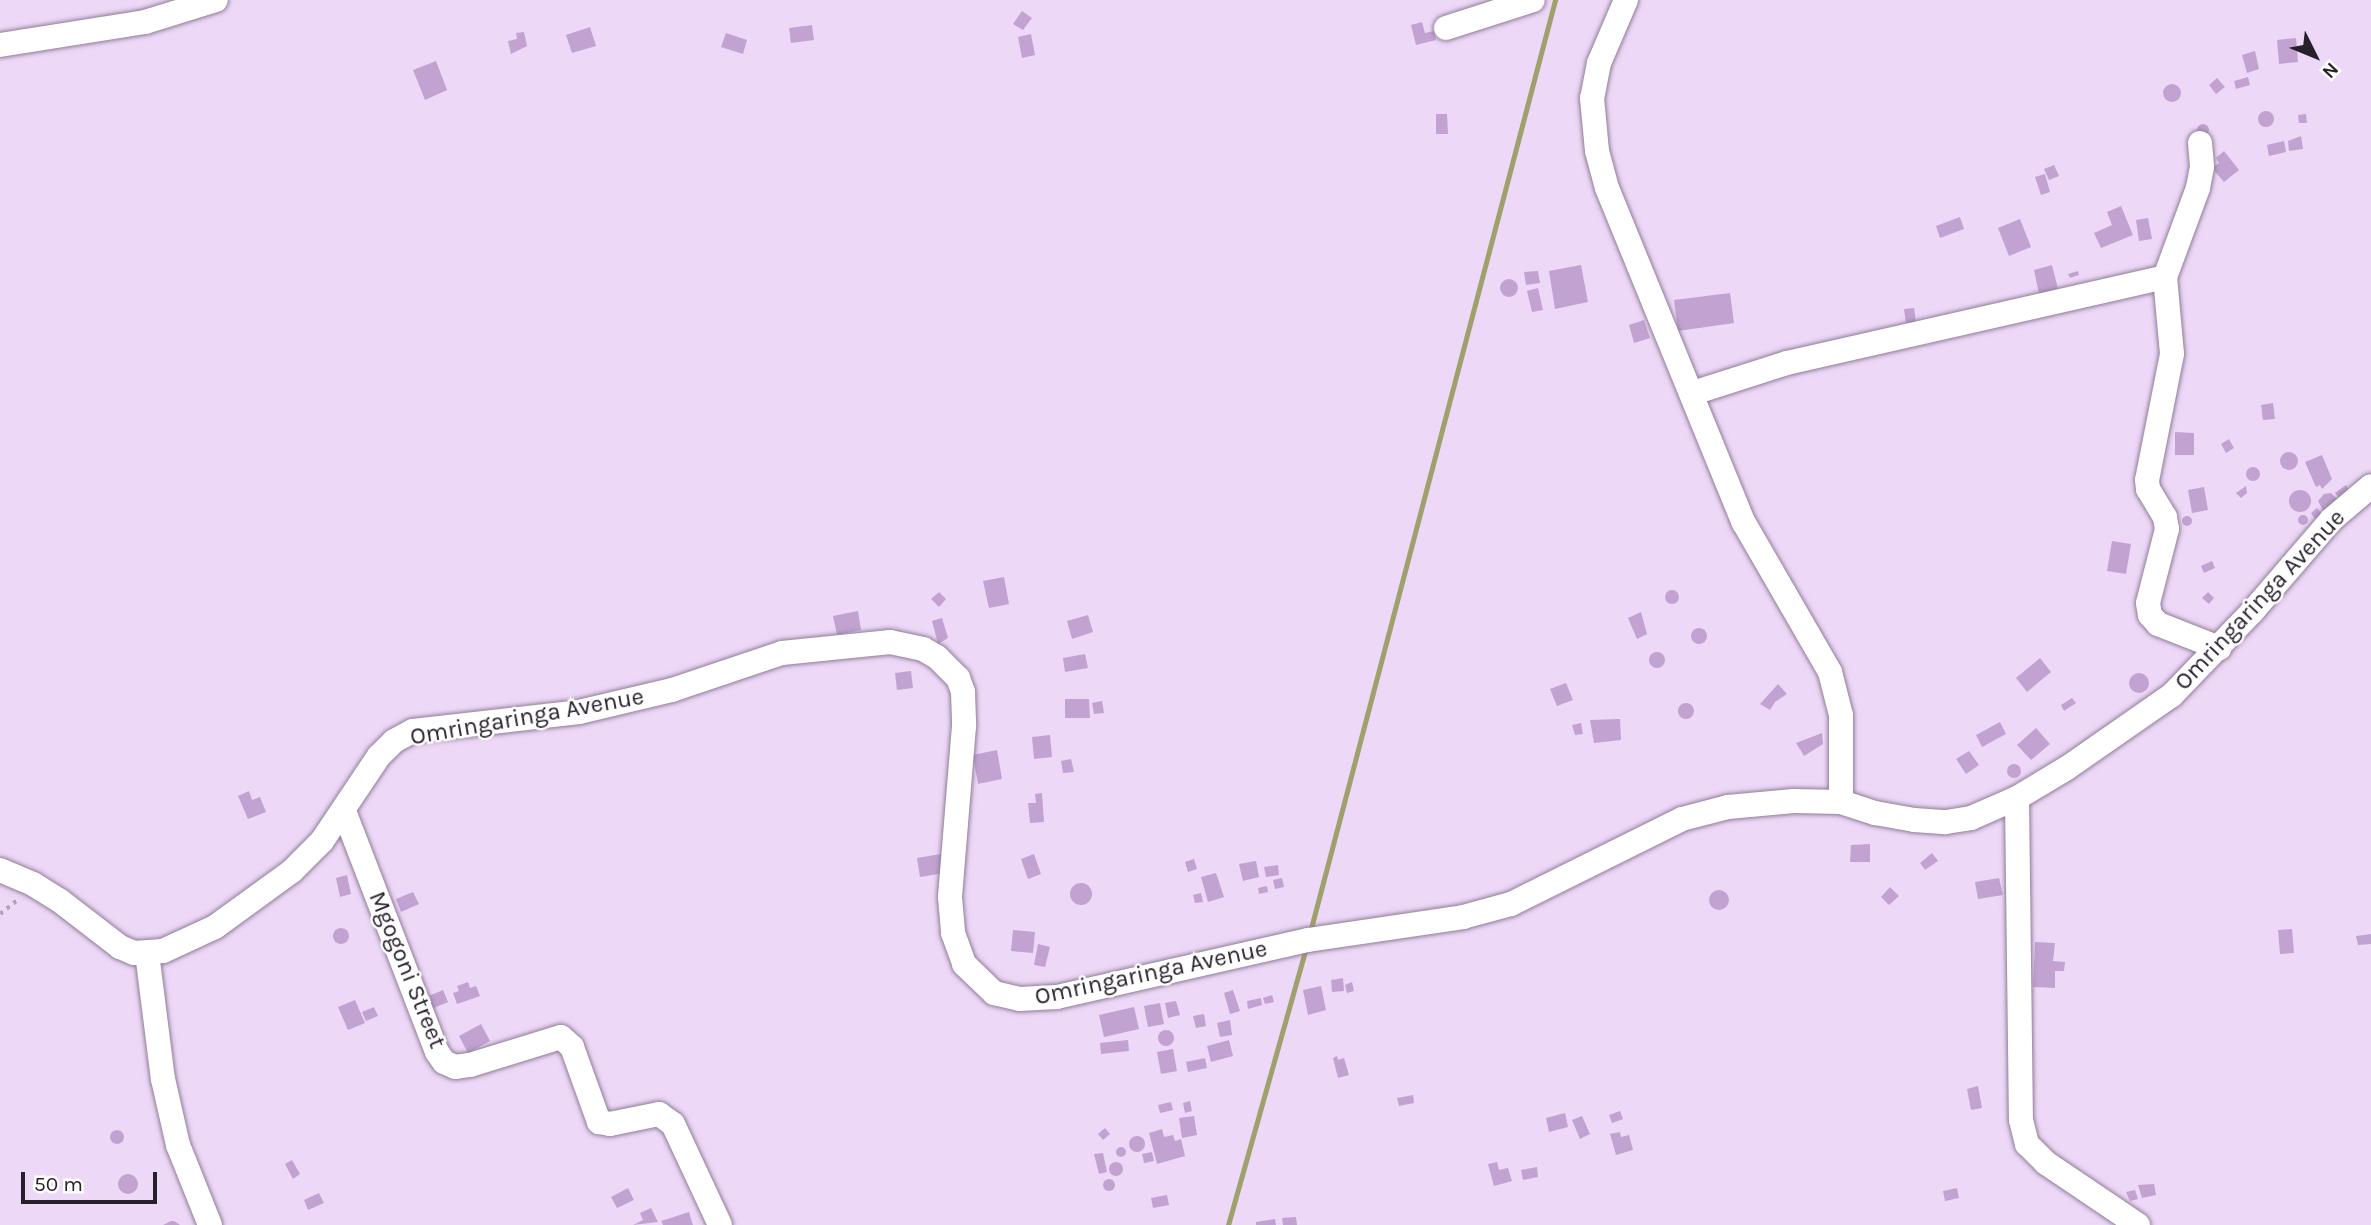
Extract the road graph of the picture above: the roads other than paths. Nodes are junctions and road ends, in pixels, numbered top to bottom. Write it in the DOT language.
graph roads {
  1 [pos="216,0"];
  2 [pos="1533,0"];
  3 [pos="1626,0"];
  4 [pos="1446,28"];
  5 [pos="0,45"];
  6 [pos="2200,143"];
  7 [pos="2165,277"];
  8 [pos="1693,393"];
  9 [pos="2371,486"];
  10 [pos="2220,648"];
  11 [pos="2017,798"];
  12 [pos="1841,802"];
  13 [pos="344,811"];
  14 [pos="0,870"];
  15 [pos="147,953"];
  16 [pos="209,1225"];
  17 [pos="720,1225"];
  18 [pos="2138,1225"];
  1 -- 5 [label="street"];
  2 -- 4 [label="street"];
  3 -- 8 [label="street"];
  6 -- 7 [label="street"];
  7 -- 8 [label="street"];
  7 -- 10 [label="street"];
  8 -- 12 [label="street"];
  9 -- 10 [label="street, Omringaringa Avenue"];
  10 -- 11 [label="street, Omringaringa Avenue"];
  11 -- 12 [label="street, Omringaringa Avenue"];
  11 -- 18 [label="street"];
  12 -- 13 [label="street, Omringaringa Avenue"];
  13 -- 15 [label="street, Omringaringa Avenue"];
  13 -- 17 [label="street, Mgogoni Street"];
  14 -- 15 [label="street"];
  15 -- 16 [label="street"];
}
